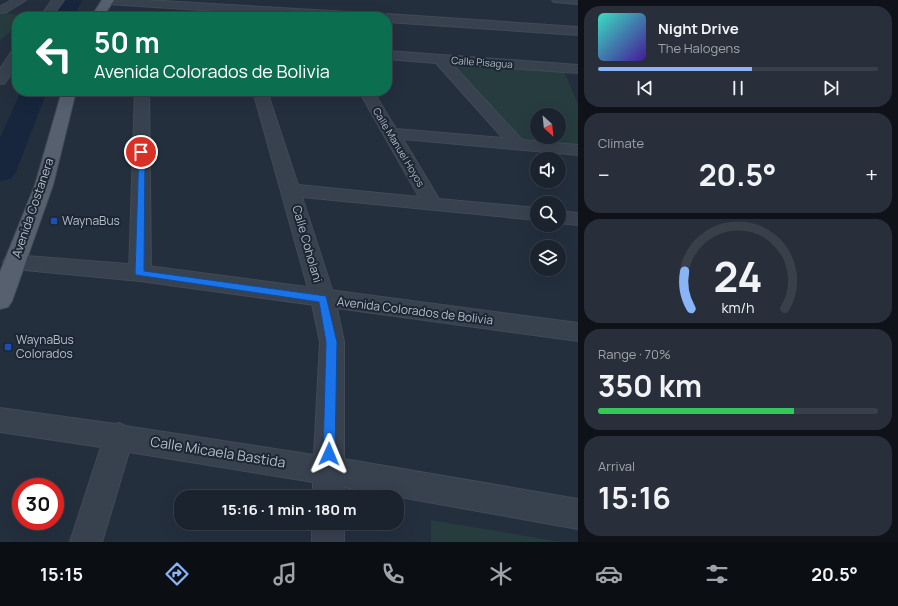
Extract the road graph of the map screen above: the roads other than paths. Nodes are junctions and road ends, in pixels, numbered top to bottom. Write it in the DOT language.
graph roads {
  1 [pos="20,0"];
  2 [pos="58,0"];
  3 [pos="311,0"];
  4 [pos="558,0"];
  5 [pos="107,1"];
  6 [pos="578,1"];
  7 [pos="144,4"];
  8 [pos="233,8"];
  9 [pos="3,10"];
  10 [pos="50,12"];
  11 [pos="100,12"];
  12 [pos="144,12"];
  13 [pos="282,12"];
  14 [pos="317,12"];
  15 [pos="392,18"];
  16 [pos="578,31"];
  17 [pos="392,55"];
  18 [pos="440,59"];
  19 [pos="12,62"];
  20 [pos="575,69"];
  21 [pos="0,80"];
  22 [pos="578,83"];
  23 [pos="68,96"];
  24 [pos="142,96"];
  25 [pos="262,96"];
  26 [pos="369,96"];
  27 [pos="391,134"];
  28 [pos="517,144"];
  29 [pos="578,150"];
  30 [pos="291,190"];
  31 [pos="433,204"];
  32 [pos="530,213"];
  33 [pos="566,218"];
  34 [pos="578,219"];
  35 [pos="14,262"];
  36 [pos="140,273"];
  37 [pos="323,299"];
  38 [pos="0,301"];
  39 [pos="578,332"];
  40 [pos="0,420"];
  41 [pos="119,436"];
  42 [pos="328,483"];
  43 [pos="578,514"];
  44 [pos="328,530"];
  45 [pos="86,542"];
  46 [pos="328,542"];
  1 -- 9 [label="street"];
  2 -- 10 [label="street"];
  3 -- 14 [label="street"];
  4 -- 6 [label="street"];
  5 -- 7 [label="street"];
  5 -- 11 [label="main road"];
  7 -- 8 [label="street"];
  7 -- 12 [label="street"];
  8 -- 13 [label="street"];
  15 -- 16 [label="street"];
  17 -- 18 [label="street, Calle Pisagua"];
  18 -- 20 [label="street, Calle Pisagua"];
  18 -- 28 [label="street"];
  19 -- 21 [label="street"];
  20 -- 22 [label="street"];
  23 -- 35 [label="main road, Avenida Costanera"];
  24 -- 36 [label="street"];
  25 -- 30 [label="street, Calle Coholani"];
  26 -- 27 [label="street, Calle Manuel Hoyos"];
  27 -- 28 [label="street"];
  27 -- 31 [label="street, Calle Manuel Hoyos"];
  28 -- 29 [label="street"];
  30 -- 31 [label="street"];
  30 -- 37 [label="street, Calle Coholani"];
  31 -- 32 [label="street"];
  33 -- 34 [label="street"];
  35 -- 36 [label="street, Avenida Colorados de Bolivia"];
  35 -- 38 [label="main road, Avenida Costanera"];
  36 -- 37 [label="street, Avenida Colorados de Bolivia"];
  37 -- 39 [label="street, Avenida Colorados de Bolivia"];
  37 -- 42 [label="street, Calle Coholani"];
  40 -- 41 [label="street, Calle Micaela Bastida"];
  41 -- 42 [label="street, Calle Micaela Bastida"];
  41 -- 45 [label="street"];
  42 -- 43 [label="street, Calle Micaela Bastida"];
  44 -- 46 [label="street"];
}
